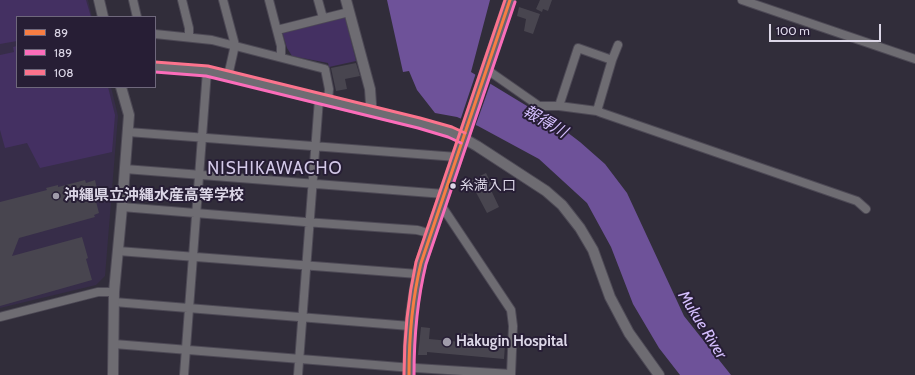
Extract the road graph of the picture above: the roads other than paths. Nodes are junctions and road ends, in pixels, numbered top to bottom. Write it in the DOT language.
graph roads {
  1 [pos="99,0"];
  2 [pos="133,0"];
  3 [pos="182,0"];
  4 [pos="223,0"];
  5 [pos="269,0"];
  6 [pos="318,0"];
  7 [pos="346,0"];
  8 [pos="510,0"];
  9 [pos="742,0"];
  10 [pos="349,12"];
  11 [pos="103,16"];
  12 [pos="137,16"];
  13 [pos="323,18"];
  14 [pos="277,30"];
  15 [pos="156,34"];
  16 [pos="189,37"];
  17 [pos="235,45"];
  18 [pos="618,45"];
  19 [pos="281,57"];
  20 [pos="915,59"];
  21 [pos="612,60"];
  22 [pos="156,66"];
  23 [pos="206,71"];
  24 [pos="485,72"];
  25 [pos="228,76"];
  26 [pos="121,88"];
  27 [pos="323,101"];
  28 [pos="559,106"];
  29 [pos="370,111"];
  30 [pos="597,111"];
  31 [pos="128,132"];
  32 [pos="202,137"];
  33 [pos="463,138"];
  34 [pos="315,146"];
  35 [pos="457,157"];
  36 [pos="125,169"];
  37 [pos="199,175"];
  38 [pos="312,184"];
  39 [pos="443,200"];
  40 [pos="122,207"];
  41 [pos="866,209"];
  42 [pos="196,213"];
  43 [pos="309,222"];
  44 [pos="431,234"];
  45 [pos="118,251"];
  46 [pos="192,256"];
  47 [pos="306,265"];
  48 [pos="418,274"];
  49 [pos="114,297"];
  50 [pos="189,308"];
  51 [pos="0,317"];
  52 [pos="302,317"];
  53 [pos="410,326"];
  54 [pos="114,344"];
  55 [pos="186,349"];
  56 [pos="299,358"];
  57 [pos="409,371"];
  58 [pos="113,375"];
  59 [pos="184,375"];
  60 [pos="298,375"];
  61 [pos="511,375"];
  62 [pos="659,375"];
  1 -- 11 [label="street"];
  2 -- 12 [label="street"];
  3 -- 16 [label="street"];
  4 -- 17 [label="street"];
  5 -- 14 [label="street"];
  6 -- 13 [label="street"];
  7 -- 10 [label="street"];
  8 -- 24 [label="main road"];
  9 -- 20 [label="street"];
  10 -- 13 [label="street"];
  10 -- 29 [label="street"];
  13 -- 14 [label="street"];
  14 -- 19 [label="street"];
  15 -- 16 [label="street"];
  16 -- 17 [label="street"];
  17 -- 19 [label="street"];
  17 -- 25 [label="street"];
  18 -- 21 [label="street"];
  19 -- 27 [label="street"];
  21 -- 28 [label="street"];
  21 -- 30 [label="street"];
  22 -- 23 [label="street"];
  23 -- 25 [label="street"];
  23 -- 32 [label="street"];
  24 -- 28 [label="street"];
  24 -- 33 [label="main road"];
  25 -- 27 [label="street"];
  26 -- 31 [label="street"];
  27 -- 29 [label="street"];
  27 -- 34 [label="street"];
  28 -- 30 [label="street"];
  29 -- 33 [label="street"];
  30 -- 41 [label="street"];
  31 -- 32 [label="street"];
  31 -- 36 [label="street"];
  32 -- 34 [label="street"];
  32 -- 37 [label="street"];
  33 -- 35 [label="main road"];
  33 -- 62 [label="street"];
  34 -- 35 [label="street"];
  34 -- 38 [label="street"];
  35 -- 39 [label="main road"];
  36 -- 37 [label="street"];
  36 -- 40 [label="street"];
  37 -- 38 [label="street"];
  37 -- 42 [label="street"];
  38 -- 39 [label="street"];
  38 -- 43 [label="street"];
  39 -- 44 [label="main road"];
  39 -- 61 [label="street"];
  40 -- 42 [label="street"];
  40 -- 45 [label="street"];
  42 -- 43 [label="street"];
  42 -- 46 [label="street"];
  43 -- 44 [label="street"];
  43 -- 47 [label="street"];
  44 -- 48 [label="main road"];
  45 -- 46 [label="street"];
  45 -- 49 [label="street"];
  46 -- 47 [label="street"];
  46 -- 50 [label="street"];
  47 -- 48 [label="street"];
  47 -- 52 [label="street"];
  48 -- 53 [label="main road"];
  49 -- 50 [label="street"];
  49 -- 51 [label="street"];
  49 -- 54 [label="street"];
  50 -- 52 [label="street"];
  50 -- 55 [label="street"];
  52 -- 53 [label="street"];
  52 -- 56 [label="street"];
  53 -- 57 [label="main road"];
  54 -- 55 [label="street"];
  54 -- 58 [label="street"];
  55 -- 56 [label="street"];
  55 -- 59 [label="street"];
  56 -- 57 [label="street"];
  56 -- 60 [label="street"];
  57 -- 61 [label="street"];
}
